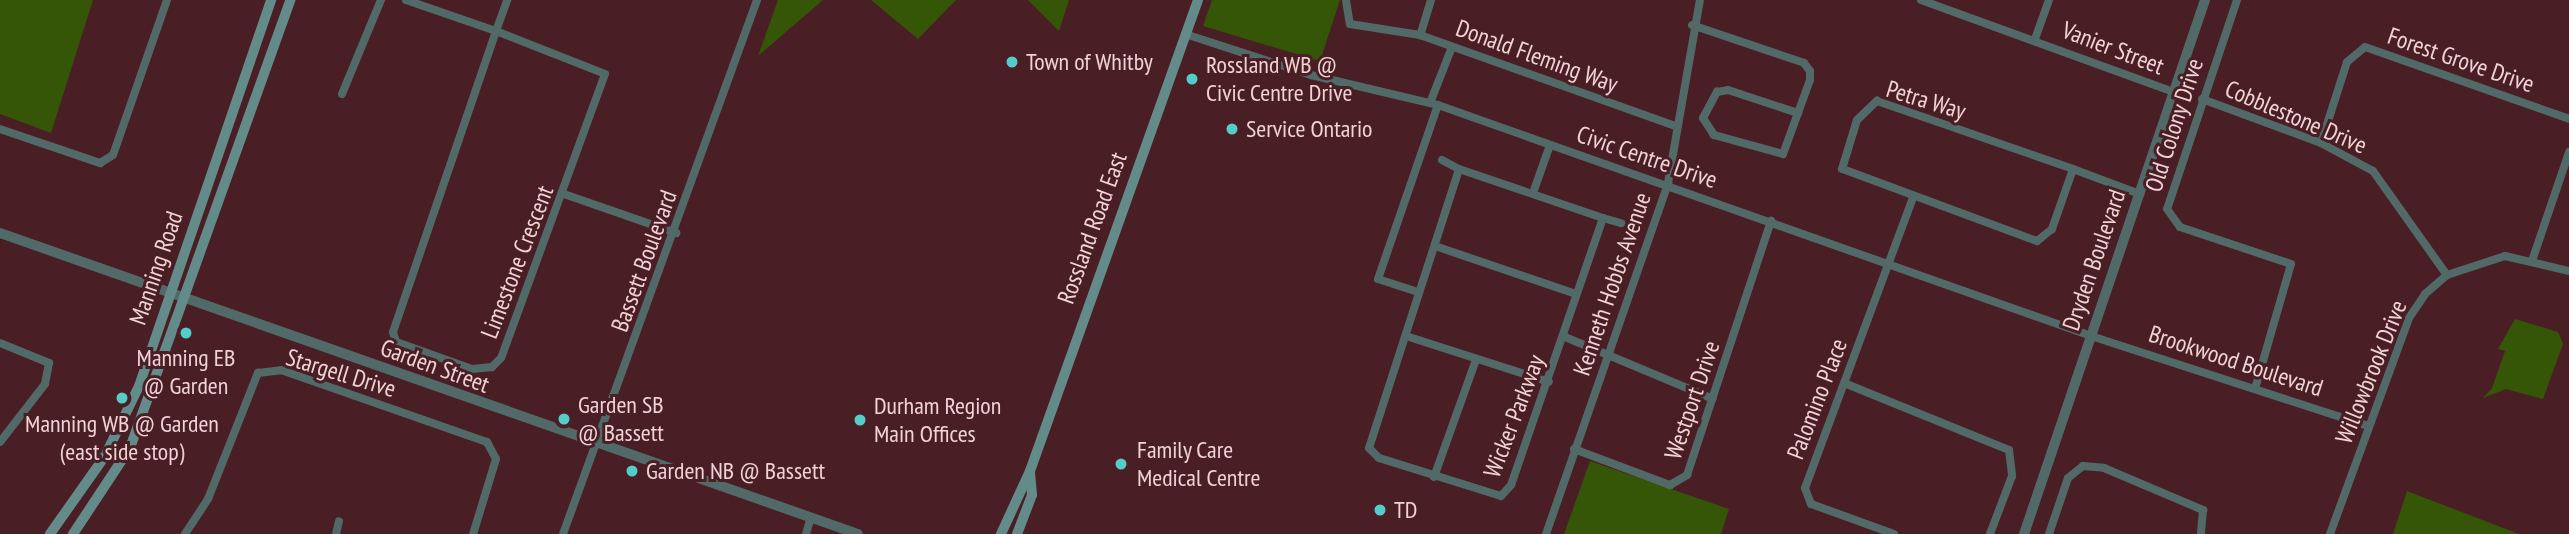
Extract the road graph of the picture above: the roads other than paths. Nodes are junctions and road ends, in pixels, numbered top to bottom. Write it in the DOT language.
graph roads {
  1 [pos="167,0"];
  2 [pos="271,0"];
  3 [pos="290,0"];
  4 [pos="382,0"];
  5 [pos="406,0"];
  6 [pos="507,0"];
  7 [pos="757,0"];
  8 [pos="1198,0"];
  9 [pos="1346,0"];
  10 [pos="1431,0"];
  11 [pos="1700,0"];
  12 [pos="1921,0"];
  13 [pos="2049,0"];
  14 [pos="2205,0"];
  15 [pos="2237,0"];
  16 [pos="1692,24"];
  17 [pos="496,31"];
  18 [pos="1185,34"];
  19 [pos="1420,35"];
  20 [pos="2035,39"];
  21 [pos="1452,47"];
  22 [pos="2171,92"];
  23 [pos="342,94"];
  24 [pos="2202,99"];
  25 [pos="1434,104"];
  26 [pos="1798,113"];
  27 [pos="2569,119"];
  28 [pos="1675,126"];
  29 [pos="0,129"];
  30 [pos="2321,143"];
  31 [pos="1550,145"];
  32 [pos="2569,152"];
  33 [pos="1442,160"];
  34 [pos="1460,169"];
  35 [pos="2073,169"];
  36 [pos="1668,183"];
  37 [pos="1533,193"];
  38 [pos="564,194"];
  39 [pos="2140,194"];
  40 [pos="1913,198"];
  41 [pos="1603,218"];
  42 [pos="1771,221"];
  43 [pos="1621,223"];
  44 [pos="0,233"];
  45 [pos="676,233"];
  46 [pos="1435,246"];
  47 [pos="2533,258"];
  48 [pos="1888,264"];
  49 [pos="2569,271"];
  50 [pos="2447,275"];
  51 [pos="170,292"];
  52 [pos="1419,292"];
  53 [pos="1576,294"];
  54 [pos="186,298"];
  55 [pos="1406,335"];
  56 [pos="2091,336"];
  57 [pos="1565,337"];
  58 [pos="0,343"];
  59 [pos="1606,356"];
  60 [pos="1476,360"];
  61 [pos="1549,382"];
  62 [pos="1844,383"];
  63 [pos="2256,385"];
  64 [pos="1713,399"];
  65 [pos="2368,426"];
  66 [pos="0,442"];
  67 [pos="595,446"];
  68 [pos="1574,449"];
  69 [pos="1030,471"];
  70 [pos="1434,477"];
  71 [pos="810,520"];
  72 [pos="338,521"];
  73 [pos="50,534"];
  74 [pos="73,534"];
  75 [pos="185,534"];
  76 [pos="336,534"];
  77 [pos="472,534"];
  78 [pos="563,534"];
  79 [pos="806,534"];
  80 [pos="858,534"];
  81 [pos="1000,534"];
  82 [pos="1017,534"];
  83 [pos="1546,534"];
  84 [pos="1894,534"];
  85 [pos="1990,534"];
  86 [pos="2024,534"];
  87 [pos="2049,534"];
  88 [pos="2201,534"];
  89 [pos="2330,534"];
  1 -- 29 [label="street"];
  2 -- 51 [label="main road, Manning Road"];
  3 -- 54 [label="main road, Manning Road"];
  4 -- 23 [label="street"];
  5 -- 17 [label="street"];
  6 -- 17 [label="street"];
  7 -- 45 [label="street, Bassett Boulevard"];
  8 -- 18 [label="main road, Rossland Road East"];
  9 -- 19 [label="street"];
  10 -- 19 [label="street, Donald Fleming Way"];
  11 -- 16 [label="street, Kenneth Hobbs Avenue"];
  12 -- 20 [label="street, Vanier Street"];
  13 -- 20 [label="street"];
  14 -- 22 [label="street, Dryden Boulevard"];
  15 -- 24 [label="street, Old Colony Drive"];
  16 -- 26 [label="street"];
  16 -- 28 [label="street, Kenneth Hobbs Avenue"];
  17 -- 38 [label="street, Limestone Crescent"];
  17 -- 38 [label="street, Limestone Crescent"];
  18 -- 25 [label="street, Civic Centre Drive"];
  18 -- 69 [label="main road, Rossland Road East"];
  19 -- 21 [label="street, Donald Fleming Way"];
  20 -- 22 [label="street, Vanier Street"];
  21 -- 25 [label="street"];
  21 -- 28 [label="street, Donald Fleming Way"];
  22 -- 39 [label="street, Dryden Boulevard"];
  24 -- 30 [label="street, Cobblestone Drive"];
  24 -- 63 [label="street, Old Colony Drive"];
  25 -- 31 [label="street, Civic Centre Drive"];
  25 -- 52 [label="street"];
  26 -- 26 [label="street"];
  27 -- 30 [label="street, Forest Grove Drive"];
  28 -- 36 [label="street, Kenneth Hobbs Avenue"];
  30 -- 50 [label="street, Cobblestone Drive"];
  31 -- 36 [label="street, Civic Centre Drive"];
  31 -- 37 [label="street"];
  32 -- 47 [label="street"];
  33 -- 34 [label="street"];
  34 -- 37 [label="street"];
  34 -- 46 [label="street, Wicker Parkway"];
  35 -- 39 [label="street, Petra Way"];
  35 -- 40 [label="street, Petra Way"];
  35 -- 40 [label="street, Petra Way"];
  36 -- 42 [label="street, Civic Centre Drive"];
  36 -- 59 [label="street, Kenneth Hobbs Avenue"];
  37 -- 41 [label="street"];
  38 -- 45 [label="street"];
  39 -- 56 [label="street, Dryden Boulevard"];
  40 -- 48 [label="street"];
  41 -- 43 [label="street"];
  41 -- 53 [label="street, Wicker Parkway"];
  42 -- 48 [label="street, Civic Centre Drive"];
  42 -- 64 [label="street, Westport Drive"];
  44 -- 51 [label="street, Garden Street"];
  45 -- 67 [label="street, Bassett Boulevard"];
  46 -- 52 [label="street, Wicker Parkway"];
  46 -- 53 [label="street"];
  47 -- 49 [label="street"];
  47 -- 50 [label="street"];
  48 -- 56 [label="street, Civic Centre Drive"];
  48 -- 62 [label="street, Palomino Place"];
  50 -- 65 [label="street, Willowbrook Drive"];
  51 -- 54 [label="street, Garden Street"];
  51 -- 73 [label="main road, Manning Road"];
  52 -- 55 [label="street, Wicker Parkway"];
  53 -- 57 [label="street, Wicker Parkway"];
  54 -- 67 [label="street, Garden Street"];
  54 -- 74 [label="main road, Manning Road"];
  55 -- 60 [label="street"];
  55 -- 70 [label="street, Wicker Parkway"];
  56 -- 63 [label="street, Brookwood Boulevard"];
  56 -- 86 [label="street, Dryden Boulevard"];
  57 -- 59 [label="street, Wicker Parkway"];
  57 -- 61 [label="street, Wicker Parkway"];
  58 -- 66 [label="street"];
  59 -- 64 [label="street, Wicker Parkway"];
  59 -- 68 [label="street, Kenneth Hobbs Avenue"];
  60 -- 61 [label="street"];
  60 -- 70 [label="street"];
  61 -- 70 [label="street, Wicker Parkway"];
  62 -- 84 [label="street, Palomino Place"];
  62 -- 85 [label="street"];
  63 -- 65 [label="street, Brookwood Boulevard"];
  64 -- 68 [label="street, Westport Drive"];
  65 -- 89 [label="street, Willowbrook Drive"];
  67 -- 71 [label="street, Garden Street"];
  67 -- 78 [label="street, Bassett Boulevard"];
  68 -- 83 [label="street, Kenneth Hobbs Avenue"];
  69 -- 81 [label="main road, Rossland Road East"];
  69 -- 82 [label="main road, Rossland Road East"];
  71 -- 79 [label="street"];
  71 -- 80 [label="street, Garden Street"];
  72 -- 76 [label="street"];
  75 -- 77 [label="street, Stargell Drive"];
  87 -- 88 [label="street"];
}
